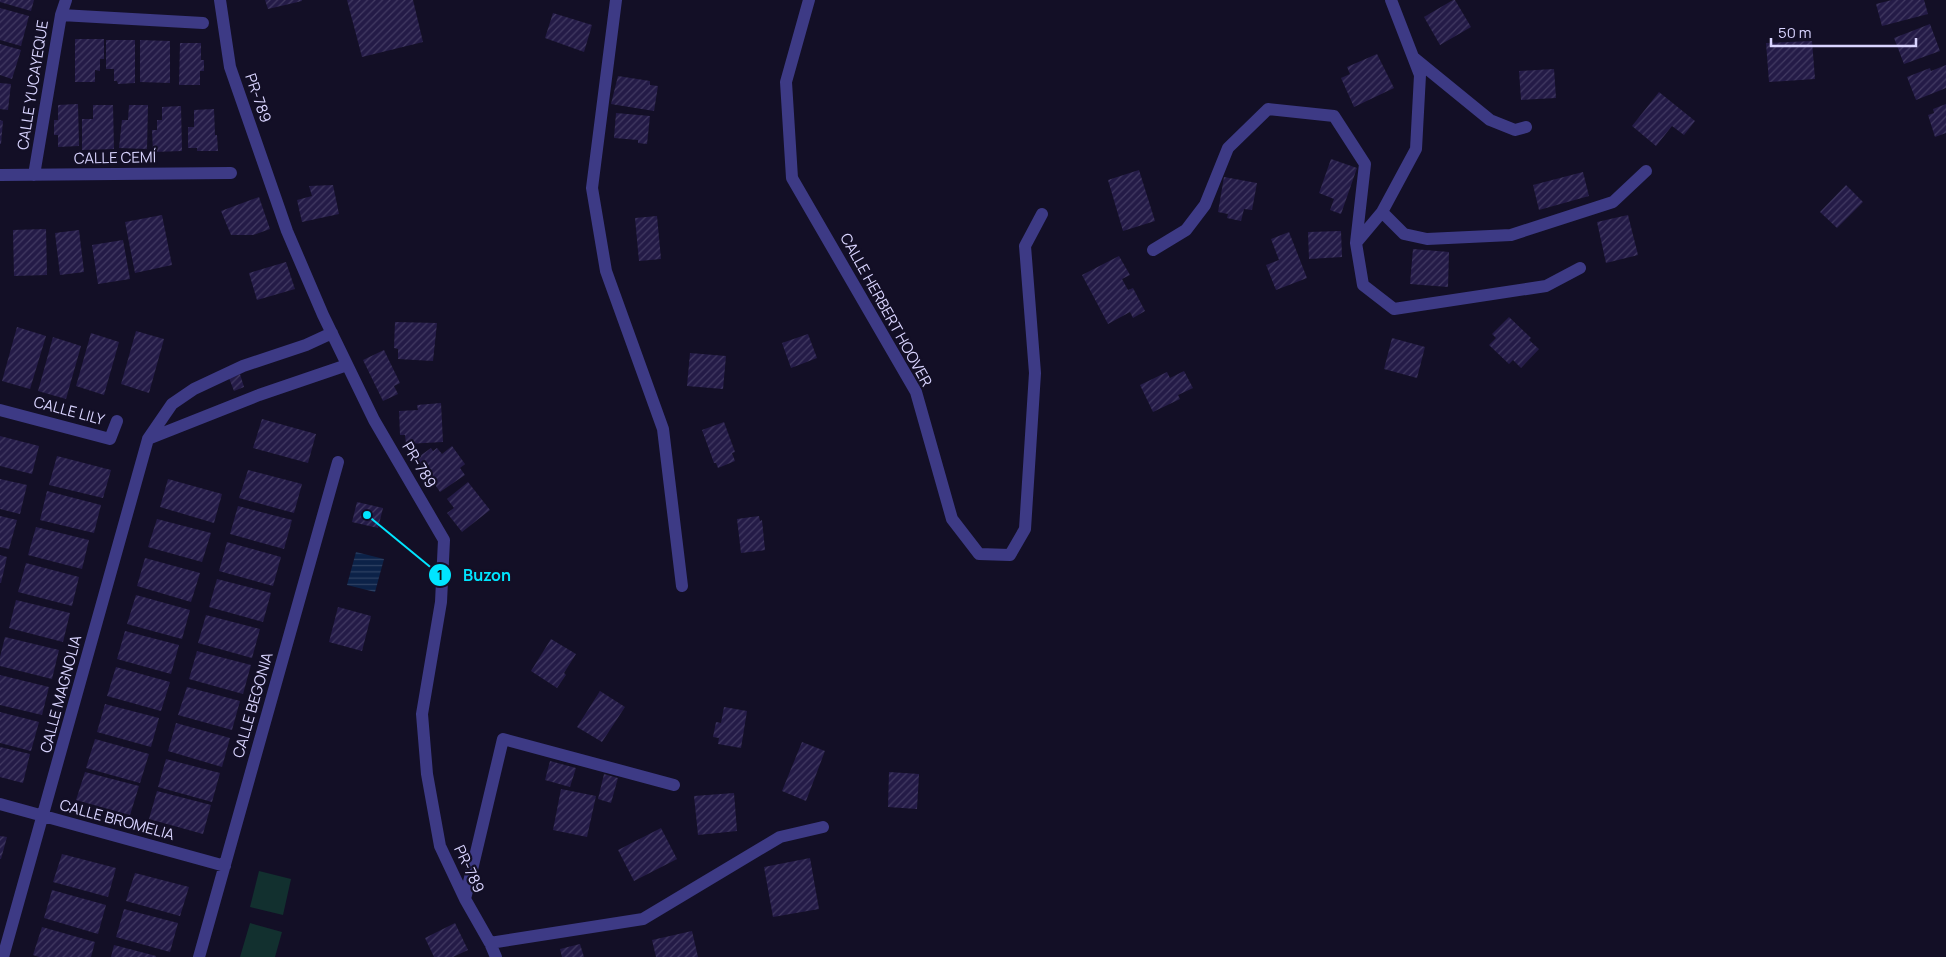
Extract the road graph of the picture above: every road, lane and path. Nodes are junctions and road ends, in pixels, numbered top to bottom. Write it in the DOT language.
graph roads {
  1 [pos="66,0"];
  2 [pos="220,0"];
  3 [pos="616,0"];
  4 [pos="809,0"];
  5 [pos="1391,0"];
  6 [pos="61,15"];
  7 [pos="203,23"];
  8 [pos="1412,56"];
  9 [pos="1526,127"];
  10 [pos="1646,171"];
  11 [pos="231,173"];
  12 [pos="0,175"];
  13 [pos="34,175"];
  14 [pos="1382,212"];
  15 [pos="1042,214"];
  16 [pos="1356,243"];
  17 [pos="1153,250"];
  18 [pos="1580,268"];
  19 [pos="332,333"];
  20 [pos="347,365"];
  21 [pos="0,410"];
  22 [pos="117,421"];
  23 [pos="148,440"];
  24 [pos="338,462"];
  25 [pos="682,586"];
  26 [pos="674,785"];
  27 [pos="0,804"];
  28 [pos="44,816"];
  29 [pos="823,827"];
  30 [pos="225,866"];
  31 [pos="465,899"];
  32 [pos="490,943"];
  33 [pos="4,957"];
  34 [pos="199,957"];
  35 [pos="496,957"];
  1 -- 6 [label="street, CALLE YUCAYEQUE"];
  2 -- 19 [label="street, PR-789 / PR-789"];
  3 -- 25 [label="street"];
  4 -- 15 [label="street, CALLE HERBERT HOOVER"];
  5 -- 8 [label="street"];
  6 -- 7 [label="street"];
  6 -- 13 [label="street, CALLE YUCAYEQUE"];
  8 -- 9 [label="street"];
  8 -- 14 [label="street"];
  10 -- 14 [label="street"];
  11 -- 13 [label="street, CALLE CEMÍ"];
  12 -- 13 [label="street, CALLE CEMÍ"];
  14 -- 16 [label="street"];
  16 -- 17 [label="street"];
  16 -- 18 [label="street"];
  19 -- 20 [label="street, PR-789 / PR-789"];
  19 -- 23 [label="street, CALLE MAGNOLIA"];
  20 -- 23 [label="street"];
  20 -- 31 [label="street, PR-789 / PR-789"];
  21 -- 22 [label="street, CALLE LILY"];
  23 -- 28 [label="street, CALLE MAGNOLIA"];
  24 -- 30 [label="street, CALLE BEGONIA"];
  26 -- 31 [label="street"];
  27 -- 28 [label="street, CALLE BROMELIA"];
  28 -- 30 [label="street, CALLE BROMELIA"];
  28 -- 33 [label="street, CALLE MAGNOLIA"];
  29 -- 32 [label="street"];
  30 -- 34 [label="street, CALLE BEGONIA"];
  31 -- 32 [label="street, PR-789 / PR-789"];
  32 -- 35 [label="street, PR-789 / PR-789"];
}
